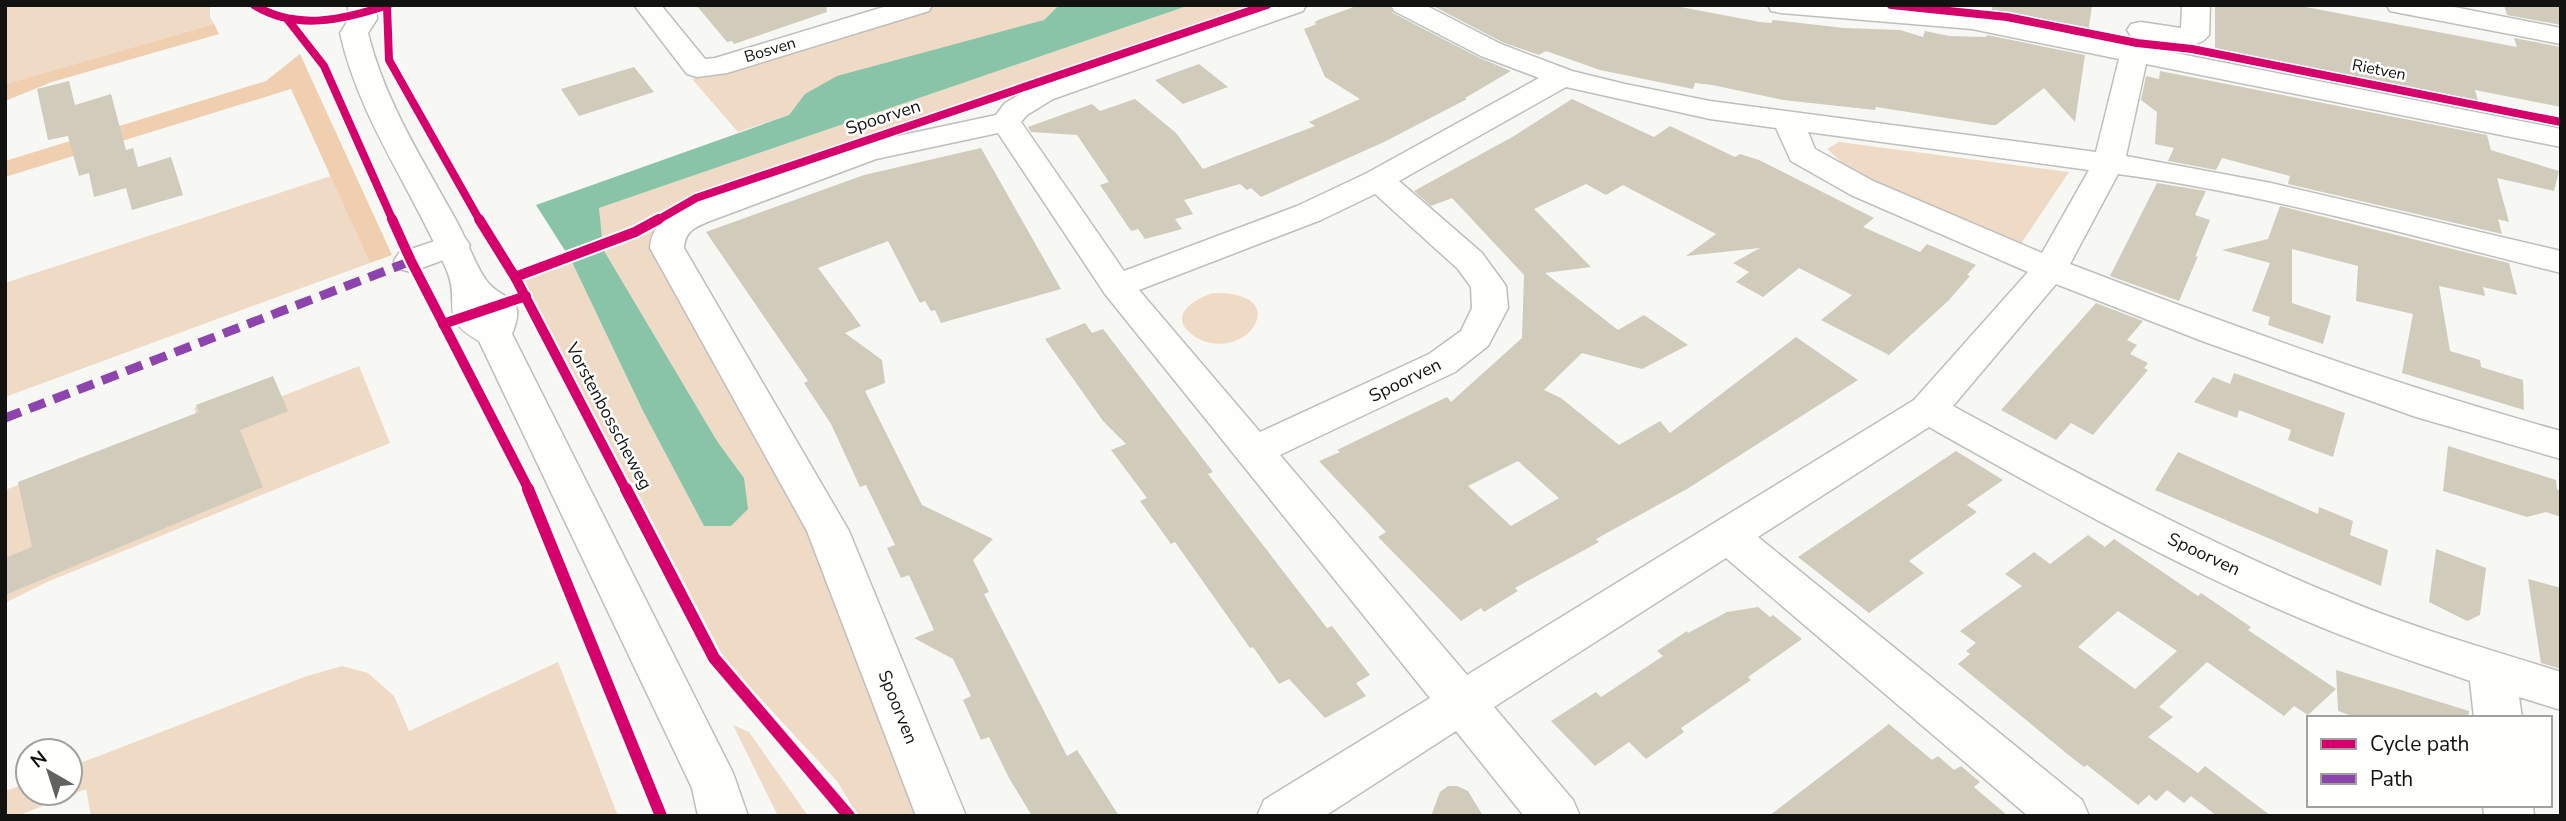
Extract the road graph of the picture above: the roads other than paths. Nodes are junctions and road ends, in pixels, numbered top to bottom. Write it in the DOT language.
graph roads {
  1 [pos="335,5"];
  2 [pos="647,5"];
  3 [pos="919,5"];
  4 [pos="1293,5"];
  5 [pos="1404,5"];
  6 [pos="1781,5"];
  7 [pos="2019,5"];
  8 [pos="2196,5"];
  9 [pos="2400,5"];
  10 [pos="358,19"];
  11 [pos="2561,36"];
  12 [pos="2134,54"];
  13 [pos="1562,77"];
  14 [pos="1788,121"];
  15 [pos="1006,122"];
  16 [pos="2561,138"];
  17 [pos="2109,162"];
  18 [pos="1378,180"];
  19 [pos="453,246"];
  20 [pos="411,261"];
  21 [pos="2561,262"];
  22 [pos="2050,269"];
  23 [pos="1117,286"];
  24 [pos="1928,409"];
  25 [pos="2561,445"];
  26 [pos="1255,450"];
  27 [pos="1726,534"];
  28 [pos="2493,670"];
  29 [pos="2561,691"];
  30 [pos="1463,702"];
  31 [pos="2498,716"];
  32 [pos="726,806"];
  33 [pos="941,816"];
  34 [pos="1282,816"];
  35 [pos="1555,816"];
  36 [pos="2064,816"];
  1 -- 10 [label="street"];
  2 -- 3 [label="street, Bosven"];
  4 -- 15 [label="street, Spoorven"];
  5 -- 13 [label="street"];
  6 -- 12 [label="street"];
  7 -- 8 [label="street"];
  9 -- 11 [label="street"];
  10 -- 19 [label="street"];
  12 -- 16 [label="street"];
  12 -- 17 [label="street"];
  13 -- 14 [label="street"];
  13 -- 18 [label="street"];
  14 -- 17 [label="street"];
  14 -- 22 [label="street"];
  15 -- 23 [label="street"];
  15 -- 33 [label="street, Spoorven"];
  17 -- 21 [label="street"];
  17 -- 22 [label="street"];
  18 -- 23 [label="street"];
  18 -- 26 [label="street, Spoorven"];
  19 -- 20 [label="street"];
  19 -- 32 [label="street"];
  22 -- 24 [label="street"];
  22 -- 25 [label="street"];
  23 -- 26 [label="street"];
  24 -- 27 [label="street"];
  24 -- 28 [label="street, Spoorven"];
  26 -- 30 [label="street"];
  27 -- 30 [label="street"];
  27 -- 36 [label="street"];
  28 -- 29 [label="street, Spoorven"];
  28 -- 31 [label="street"];
  30 -- 34 [label="street"];
  30 -- 35 [label="street"];
}
